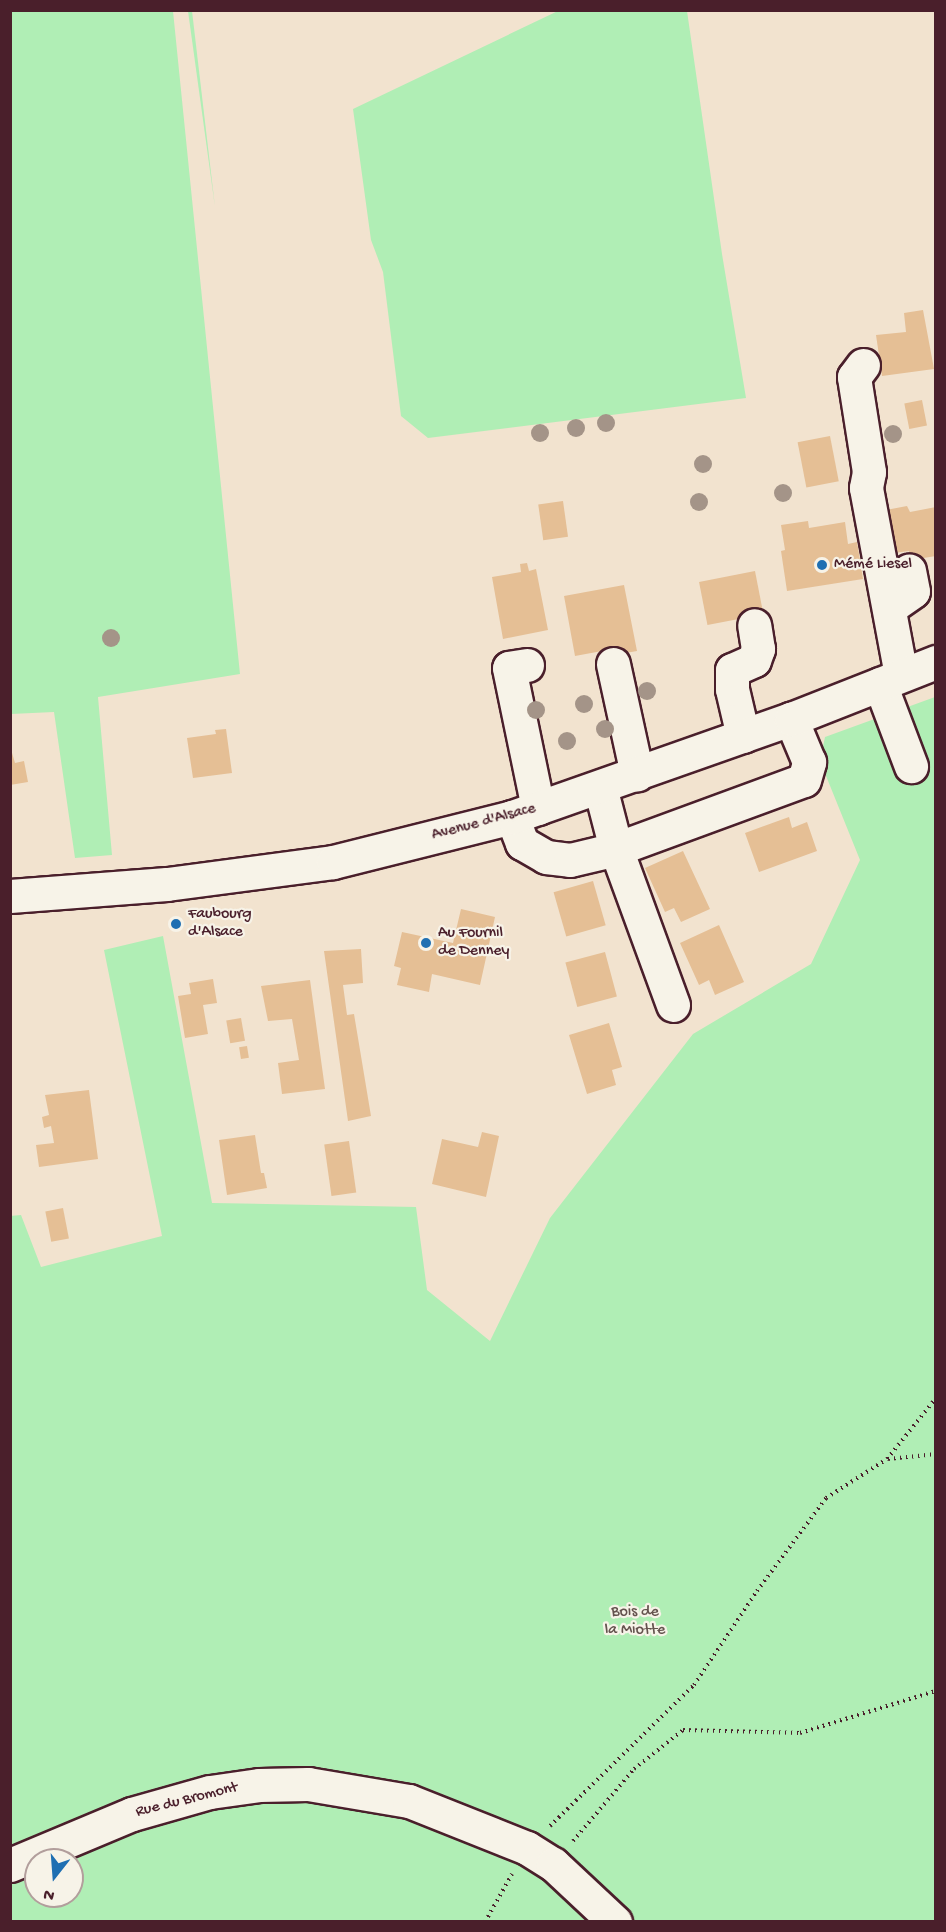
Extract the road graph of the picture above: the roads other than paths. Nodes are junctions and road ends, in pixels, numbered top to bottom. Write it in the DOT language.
graph roads {
  1 [pos="863,365"];
  2 [pos="909,570"];
  3 [pos="889,608"];
  4 [pos="754,625"];
  5 [pos="936,662"];
  6 [pos="527,664"];
  7 [pos="612,664"];
  8 [pos="891,679"];
  9 [pos="791,719"];
  10 [pos="743,736"];
  11 [pos="911,766"];
  12 [pos="637,774"];
  13 [pos="600,788"];
  14 [pos="525,813"];
  15 [pos="616,849"];
  16 [pos="10,896"];
  17 [pos="673,1005"];
  18 [pos="10,1865"];
  19 [pos="615,1922"];
  1 -- 3 [label="main road"];
  2 -- 3 [label="main road"];
  3 -- 8 [label="main road"];
  4 -- 10 [label="main road"];
  5 -- 8 [label="main road, Avenue d'Alsace"];
  6 -- 14 [label="main road"];
  7 -- 12 [label="main road"];
  8 -- 9 [label="main road, Avenue d'Alsace"];
  8 -- 11 [label="main road"];
  9 -- 10 [label="main road, Avenue d'Alsace"];
  9 -- 15 [label="main road"];
  10 -- 12 [label="main road, Avenue d'Alsace"];
  12 -- 13 [label="main road, Avenue d'Alsace"];
  13 -- 14 [label="main road, Avenue d'Alsace"];
  13 -- 15 [label="main road"];
  14 -- 15 [label="main road"];
  14 -- 16 [label="main road, Avenue d'Alsace"];
  15 -- 17 [label="main road"];
  18 -- 19 [label="main road, Rue du Bromont"];
}
